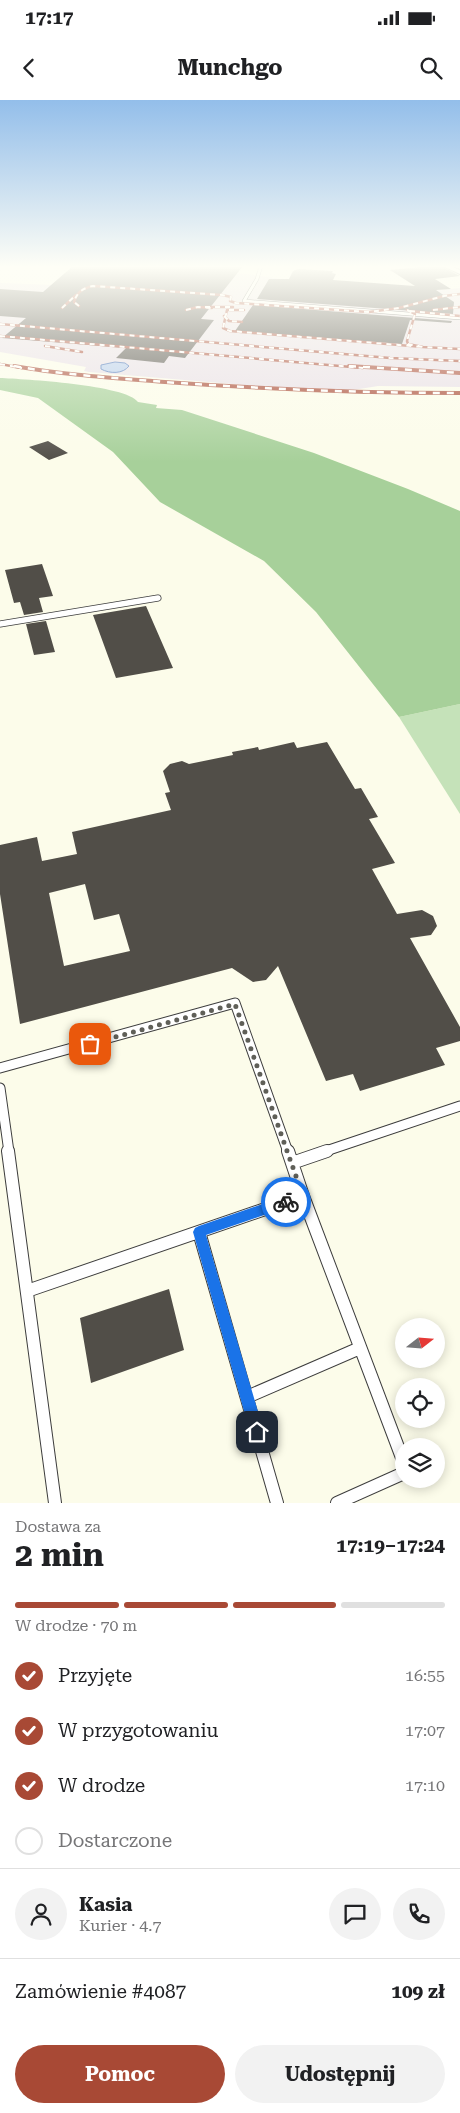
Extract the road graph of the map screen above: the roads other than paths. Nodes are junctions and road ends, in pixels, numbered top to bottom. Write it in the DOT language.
graph roads {
  1 [pos="158,598"];
  2 [pos="0,624"];
  3 [pos="0,1068"];
  4 [pos="0,1088"];
  5 [pos="460,1106"];
  6 [pos="292,1163"];
  7 [pos="303,1196"];
  8 [pos="199,1232"];
  9 [pos="27,1291"];
  10 [pos="360,1348"];
  11 [pos="247,1397"];
  12 [pos="395,1439"];
  13 [pos="395,1477"];
  14 [pos="55,1503"];
  15 [pos="277,1503"];
  16 [pos="337,1503"];
  1 -- 2 [label="lane"];
  3 -- 6 [label="lane"];
  4 -- 9 [label="lane"];
  5 -- 6 [label="lane"];
  6 -- 7 [label="lane"];
  7 -- 8 [label="lane"];
  7 -- 10 [label="lane"];
  8 -- 9 [label="lane"];
  8 -- 11 [label="lane"];
  9 -- 14 [label="lane"];
  10 -- 11 [label="lane"];
  10 -- 12 [label="lane"];
  11 -- 15 [label="lane"];
  13 -- 16 [label="lane"];
}
